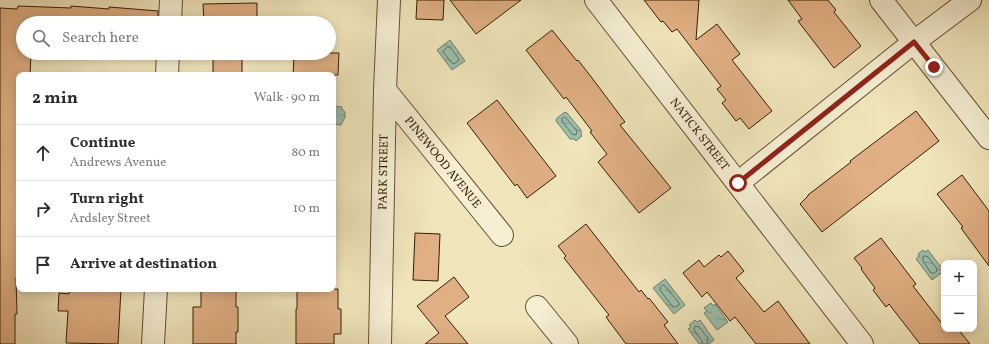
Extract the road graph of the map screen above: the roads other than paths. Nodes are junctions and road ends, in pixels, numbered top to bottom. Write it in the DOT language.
graph roads {
  1 [pos="171,0"];
  2 [pos="389,0"];
  3 [pos="596,0"];
  4 [pos="881,0"];
  5 [pos="970,0"];
  6 [pos="170,16"];
  7 [pos="914,42"];
  8 [pos="168,60"];
  9 [pos="167,72"];
  10 [pos="385,90"];
  11 [pos="989,138"];
  12 [pos="738,183"];
  13 [pos="502,235"];
  14 [pos="156,292"];
  15 [pos="537,307"];
  16 [pos="153,344"];
  17 [pos="380,344"];
  18 [pos="567,344"];
  19 [pos="862,344"];
  1 -- 6 [label="street"];
  2 -- 10 [label="street, PARK STREET"];
  3 -- 12 [label="street, NATICK STREET"];
  4 -- 7 [label="street"];
  5 -- 7 [label="street"];
  7 -- 11 [label="street"];
  7 -- 12 [label="street"];
  8 -- 9 [label="street"];
  10 -- 13 [label="street, PINEWOOD AVENUE"];
  10 -- 17 [label="street, PARK STREET"];
  12 -- 19 [label="street, NATICK STREET"];
  14 -- 16 [label="street"];
  15 -- 18 [label="street"];
}
